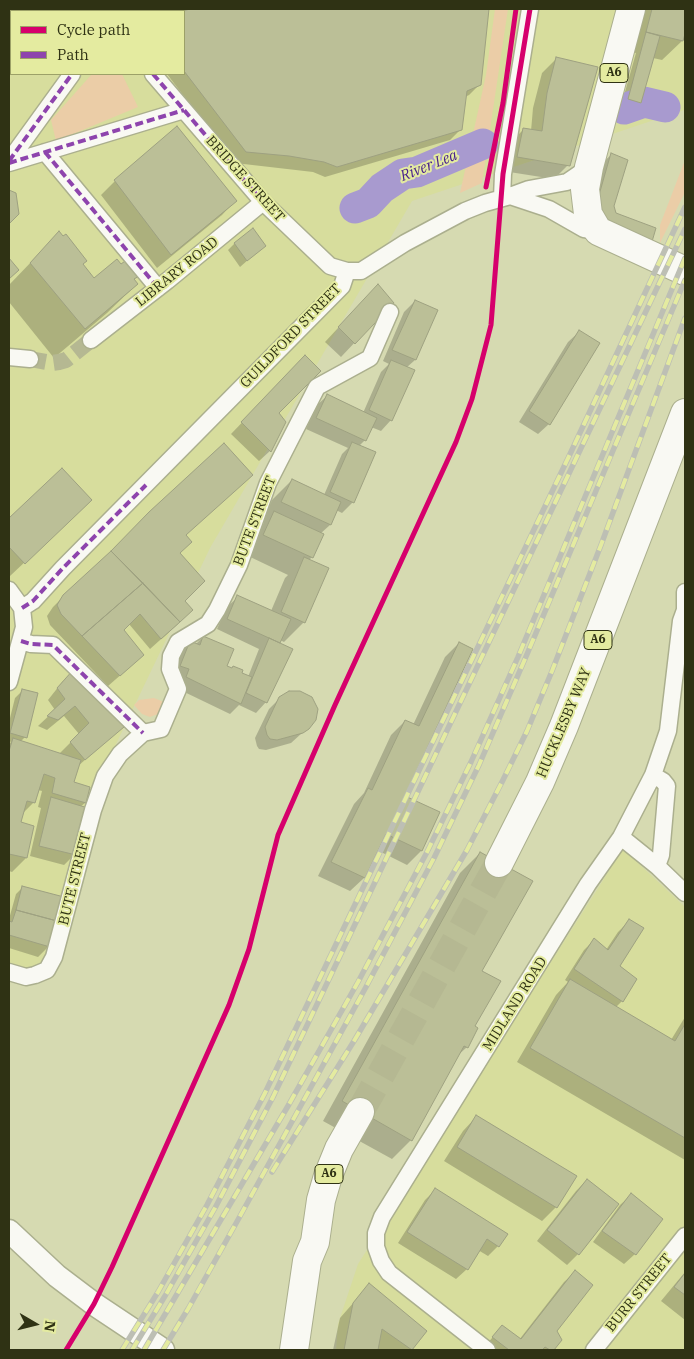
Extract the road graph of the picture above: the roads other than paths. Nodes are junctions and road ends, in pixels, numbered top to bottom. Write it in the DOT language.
graph roads {
  1 [pos="530,9"];
  2 [pos="631,9"];
  3 [pos="71,75"];
  4 [pos="154,75"];
  5 [pos="184,110"];
  6 [pos="45,152"];
  7 [pos="9,162"];
  8 [pos="587,178"];
  9 [pos="506,197"];
  10 [pos="263,202"];
  11 [pos="586,227"];
  12 [pos="685,271"];
  13 [pos="347,272"];
  14 [pos="158,288"];
  15 [pos="390,312"];
  16 [pos="91,340"];
  17 [pos="9,358"];
  18 [pos="30,359"];
  19 [pos="685,413"];
  20 [pos="9,590"];
  21 [pos="685,592"];
  22 [pos="22,608"];
  23 [pos="685,609"];
  24 [pos="21,641"];
  25 [pos="9,682"];
  26 [pos="143,733"];
  27 [pos="653,775"];
  28 [pos="621,837"];
  29 [pos="499,863"];
  30 [pos="657,866"];
  31 [pos="685,893"];
  32 [pos="9,972"];
  33 [pos="360,1112"];
  34 [pos="9,1231"];
  35 [pos="685,1236"];
  36 [pos="315,1242"];
  37 [pos="163,1350"];
  38 [pos="294,1350"];
  39 [pos="313,1350"];
  40 [pos="486,1350"];
  41 [pos="594,1350"];
  1 -- 9 [label="street"];
  2 -- 8 [label="highway, A6"];
  3 -- 7 [label="street"];
  4 -- 5 [label="street, BRIDGE STREET"];
  5 -- 6 [label="street"];
  5 -- 10 [label="street, BRIDGE STREET"];
  6 -- 7 [label="street"];
  6 -- 14 [label="street"];
  8 -- 9 [label="street, GUILDFORD STREET"];
  8 -- 11 [label="highway, A6"];
  9 -- 11 [label="street"];
  9 -- 13 [label="street, GUILDFORD STREET"];
  10 -- 13 [label="street, BRIDGE STREET"];
  10 -- 14 [label="street, LIBRARY ROAD"];
  11 -- 12 [label="highway"];
  13 -- 22 [label="street, GUILDFORD STREET"];
  14 -- 16 [label="street, LIBRARY ROAD"];
  15 -- 26 [label="street, BUTE STREET"];
  17 -- 18 [label="street"];
  19 -- 29 [label="highway, HUCKLESBY WAY / A6"];
  20 -- 22 [label="street"];
  21 -- 23 [label="street, MIDLAND ROAD"];
  22 -- 24 [label="street"];
  23 -- 27 [label="street, MIDLAND ROAD"];
  24 -- 25 [label="street"];
  24 -- 26 [label="street"];
  26 -- 32 [label="street, BUTE STREET"];
  27 -- 28 [label="street, MIDLAND ROAD"];
  27 -- 30 [label="street"];
  28 -- 30 [label="street"];
  28 -- 40 [label="street, MIDLAND ROAD"];
  30 -- 31 [label="street"];
  33 -- 36 [label="highway, A6"];
  34 -- 37 [label="street"];
  35 -- 41 [label="street, BURR STREET"];
  36 -- 38 [label="highway, A6"];
  36 -- 39 [label="highway, A6"];
}
